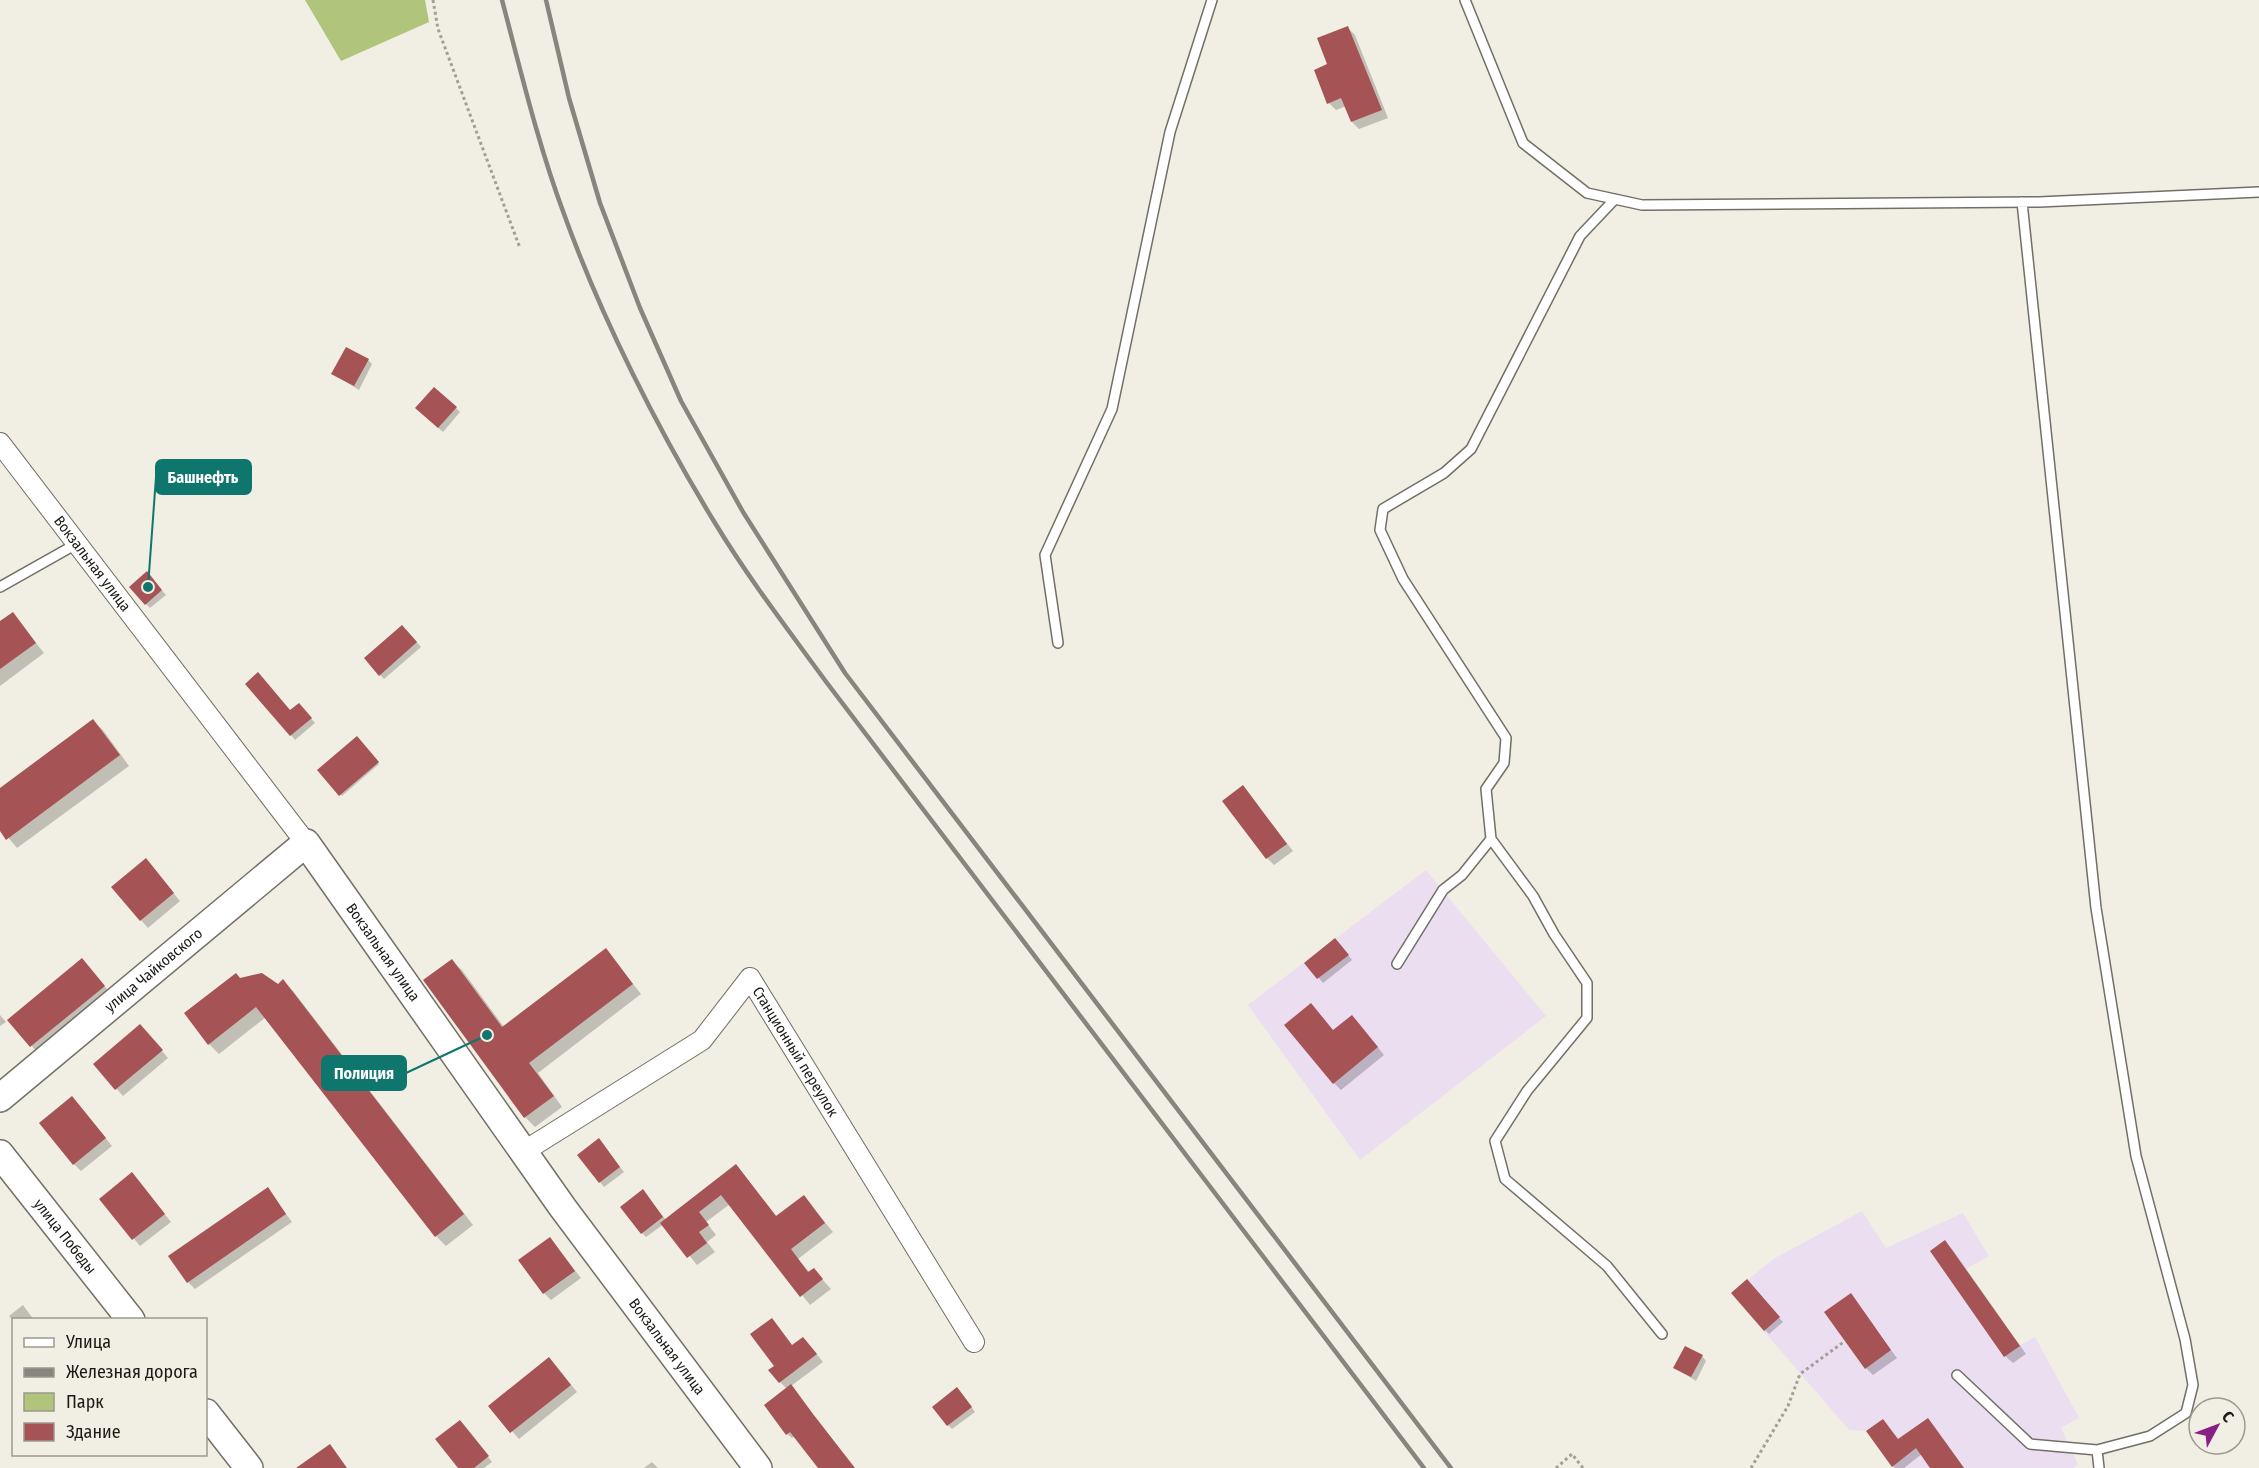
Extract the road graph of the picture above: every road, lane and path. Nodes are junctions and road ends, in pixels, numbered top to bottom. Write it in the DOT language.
graph roads {
  1 [pos="433,0"];
  2 [pos="1212,0"];
  3 [pos="1465,0"];
  4 [pos="2259,192"];
  5 [pos="1615,200"];
  6 [pos="2022,202"];
  7 [pos="520,248"];
  8 [pos="0,443"];
  9 [pos="78,543"];
  10 [pos="0,587"];
  11 [pos="1058,643"];
  12 [pos="1491,840"];
  13 [pos="306,843"];
  14 [pos="1397,964"];
  15 [pos="0,1098"];
  16 [pos="523,1152"];
  17 [pos="0,1154"];
  18 [pos="129,1318"];
  19 [pos="1662,1334"];
  20 [pos="1845,1341"];
  21 [pos="974,1342"];
  22 [pos="1957,1375"];
  23 [pos="207,1414"];
  24 [pos="2097,1450"];
  25 [pos="249,1468"];
  26 [pos="758,1468"];
  27 [pos="1556,1468"];
  28 [pos="1583,1468"];
  29 [pos="1751,1468"];
  30 [pos="2099,1468"];
  1 -- 7 [label="path"];
  2 -- 11 [label="lane"];
  3 -- 5 [label="lane"];
  4 -- 6 [label="lane"];
  5 -- 6 [label="lane"];
  5 -- 12 [label="lane"];
  6 -- 24 [label="lane"];
  8 -- 9 [label="street, Вокзальная улица"];
  9 -- 10 [label="lane"];
  9 -- 13 [label="street, Вокзальная улица"];
  12 -- 14 [label="lane"];
  12 -- 19 [label="lane"];
  13 -- 15 [label="street, улица Чайковского"];
  13 -- 16 [label="street, Вокзальная улица"];
  16 -- 21 [label="street, Станционный переулок"];
  16 -- 26 [label="street, Вокзальная улица"];
  17 -- 18 [label="street, улица Победы"];
  20 -- 29 [label="path"];
  22 -- 24 [label="lane"];
  23 -- 25 [label="street"];
  24 -- 30 [label="lane"];
  27 -- 28 [label="path"];
}
